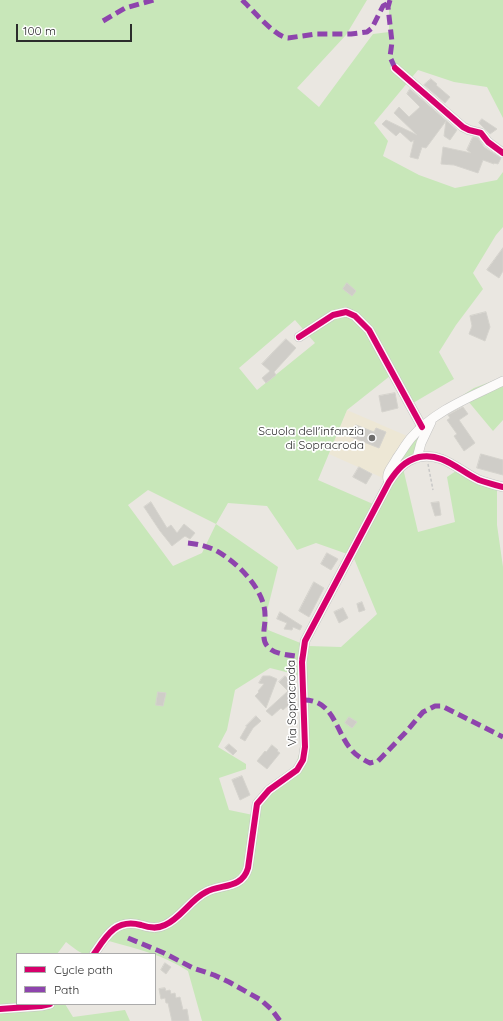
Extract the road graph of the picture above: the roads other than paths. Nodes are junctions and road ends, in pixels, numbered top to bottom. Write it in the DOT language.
graph roads {
  1 [pos="395,68"];
  2 [pos="503,153"];
  3 [pos="299,337"];
  4 [pos="503,381"];
  5 [pos="434,418"];
  6 [pos="422,427"];
  7 [pos="421,457"];
  8 [pos="389,482"];
  9 [pos="503,487"];
  10 [pos="95,953"];
  11 [pos="46,1005"];
  12 [pos="0,1009"];
  1 -- 2 [label="street"];
  3 -- 6 [label="street"];
  4 -- 5 [label="street"];
  5 -- 6 [label="street"];
  5 -- 7 [label="street"];
  6 -- 8 [label="street"];
  7 -- 8 [label="street, Via Sopracroda"];
  7 -- 9 [label="street"];
  8 -- 10 [label="street, Via Sopracroda"];
  11 -- 12 [label="street"];
}
